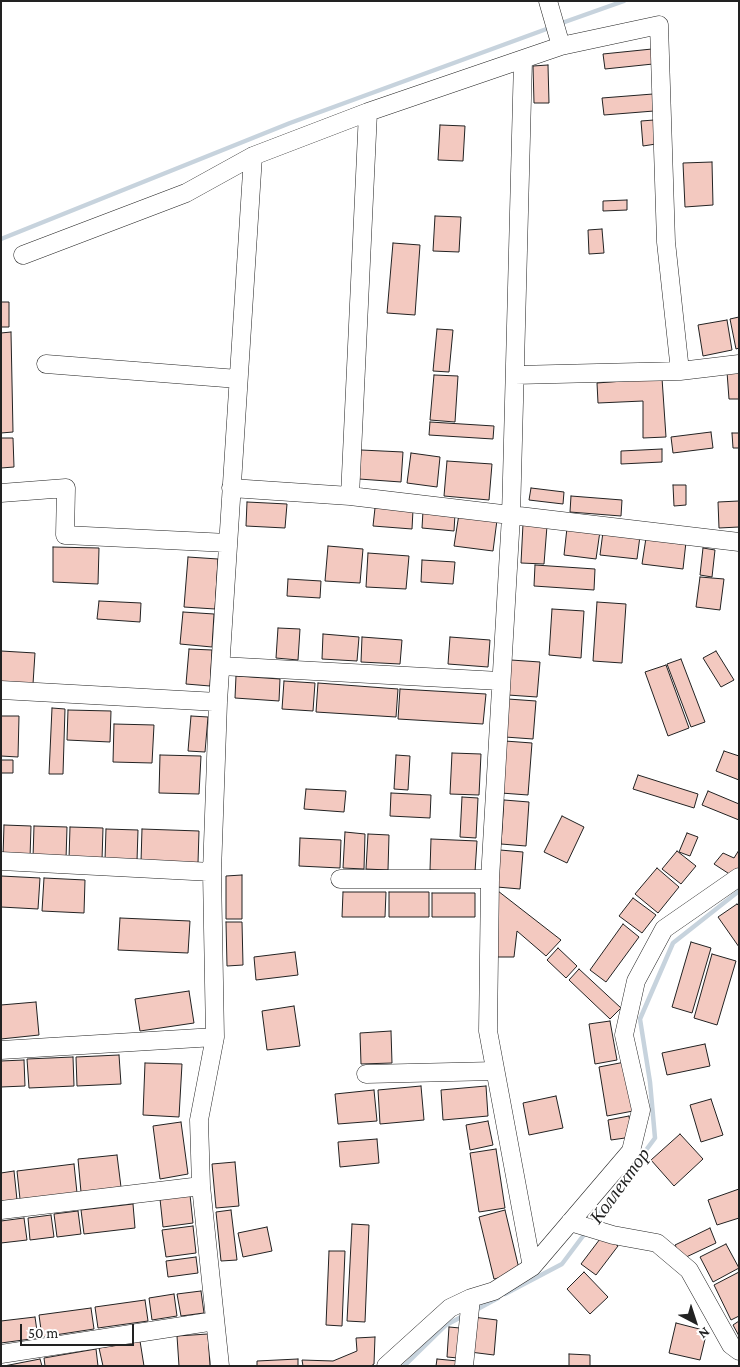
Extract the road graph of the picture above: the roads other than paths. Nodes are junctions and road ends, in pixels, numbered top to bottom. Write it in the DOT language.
graph roads {
  1 [pos="548,1"];
  2 [pos="557,33"];
  3 [pos="522,60"];
  4 [pos="368,112"];
  5 [pos="253,156"];
  6 [pos="23,255"];
  7 [pos="46,364"];
  8 [pos="739,364"];
  9 [pos="680,371"];
  10 [pos="515,375"];
  11 [pos="238,379"];
  12 [pos="231,488"];
  13 [pos="1,493"];
  14 [pos="350,496"];
  15 [pos="511,516"];
  16 [pos="739,542"];
  17 [pos="228,543"];
  18 [pos="221,666"];
  19 [pos="500,681"];
  20 [pos="1,690"];
  21 [pos="218,702"];
  22 [pos="1,861"];
  23 [pos="212,872"];
  24 [pos="739,877"];
  25 [pos="340,878"];
  26 [pos="490,879"];
  27 [pos="215,1037"];
  28 [pos="1,1050"];
  29 [pos="495,1071"];
  30 [pos="366,1074"];
  31 [pos="201,1186"];
  32 [pos="1,1210"];
  33 [pos="570,1222"];
  34 [pos="532,1267"];
  35 [pos="471,1298"];
  36 [pos="215,1321"];
  37 [pos="739,1351"];
  38 [pos="1,1354"];
  39 [pos="220,1366"];
  40 [pos="386,1366"];
  41 [pos="464,1366"];
  1 -- 2 [label="street"];
  2 -- 3 [label="street"];
  2 -- 9 [label="street"];
  3 -- 4 [label="street"];
  3 -- 10 [label="street"];
  4 -- 5 [label="street"];
  4 -- 14 [label="street"];
  5 -- 6 [label="street"];
  5 -- 11 [label="street"];
  7 -- 11 [label="street"];
  8 -- 9 [label="street"];
  9 -- 10 [label="street"];
  10 -- 15 [label="street"];
  11 -- 12 [label="street"];
  12 -- 14 [label="street"];
  12 -- 17 [label="street"];
  13 -- 17 [label="street"];
  14 -- 15 [label="street"];
  15 -- 16 [label="street"];
  15 -- 19 [label="street"];
  17 -- 18 [label="street"];
  18 -- 19 [label="street"];
  18 -- 21 [label="street"];
  19 -- 26 [label="street"];
  20 -- 21 [label="street"];
  21 -- 23 [label="street"];
  22 -- 23 [label="street"];
  23 -- 27 [label="street"];
  24 -- 33 [label="street"];
  25 -- 26 [label="street"];
  26 -- 29 [label="street"];
  27 -- 28 [label="street"];
  27 -- 31 [label="street"];
  29 -- 30 [label="street"];
  29 -- 34 [label="street"];
  31 -- 32 [label="street"];
  31 -- 36 [label="street"];
  33 -- 34 [label="street"];
  33 -- 37 [label="street"];
  34 -- 35 [label="street"];
  35 -- 40 [label="street"];
  35 -- 41 [label="street"];
  36 -- 38 [label="street"];
  36 -- 39 [label="street"];
}
